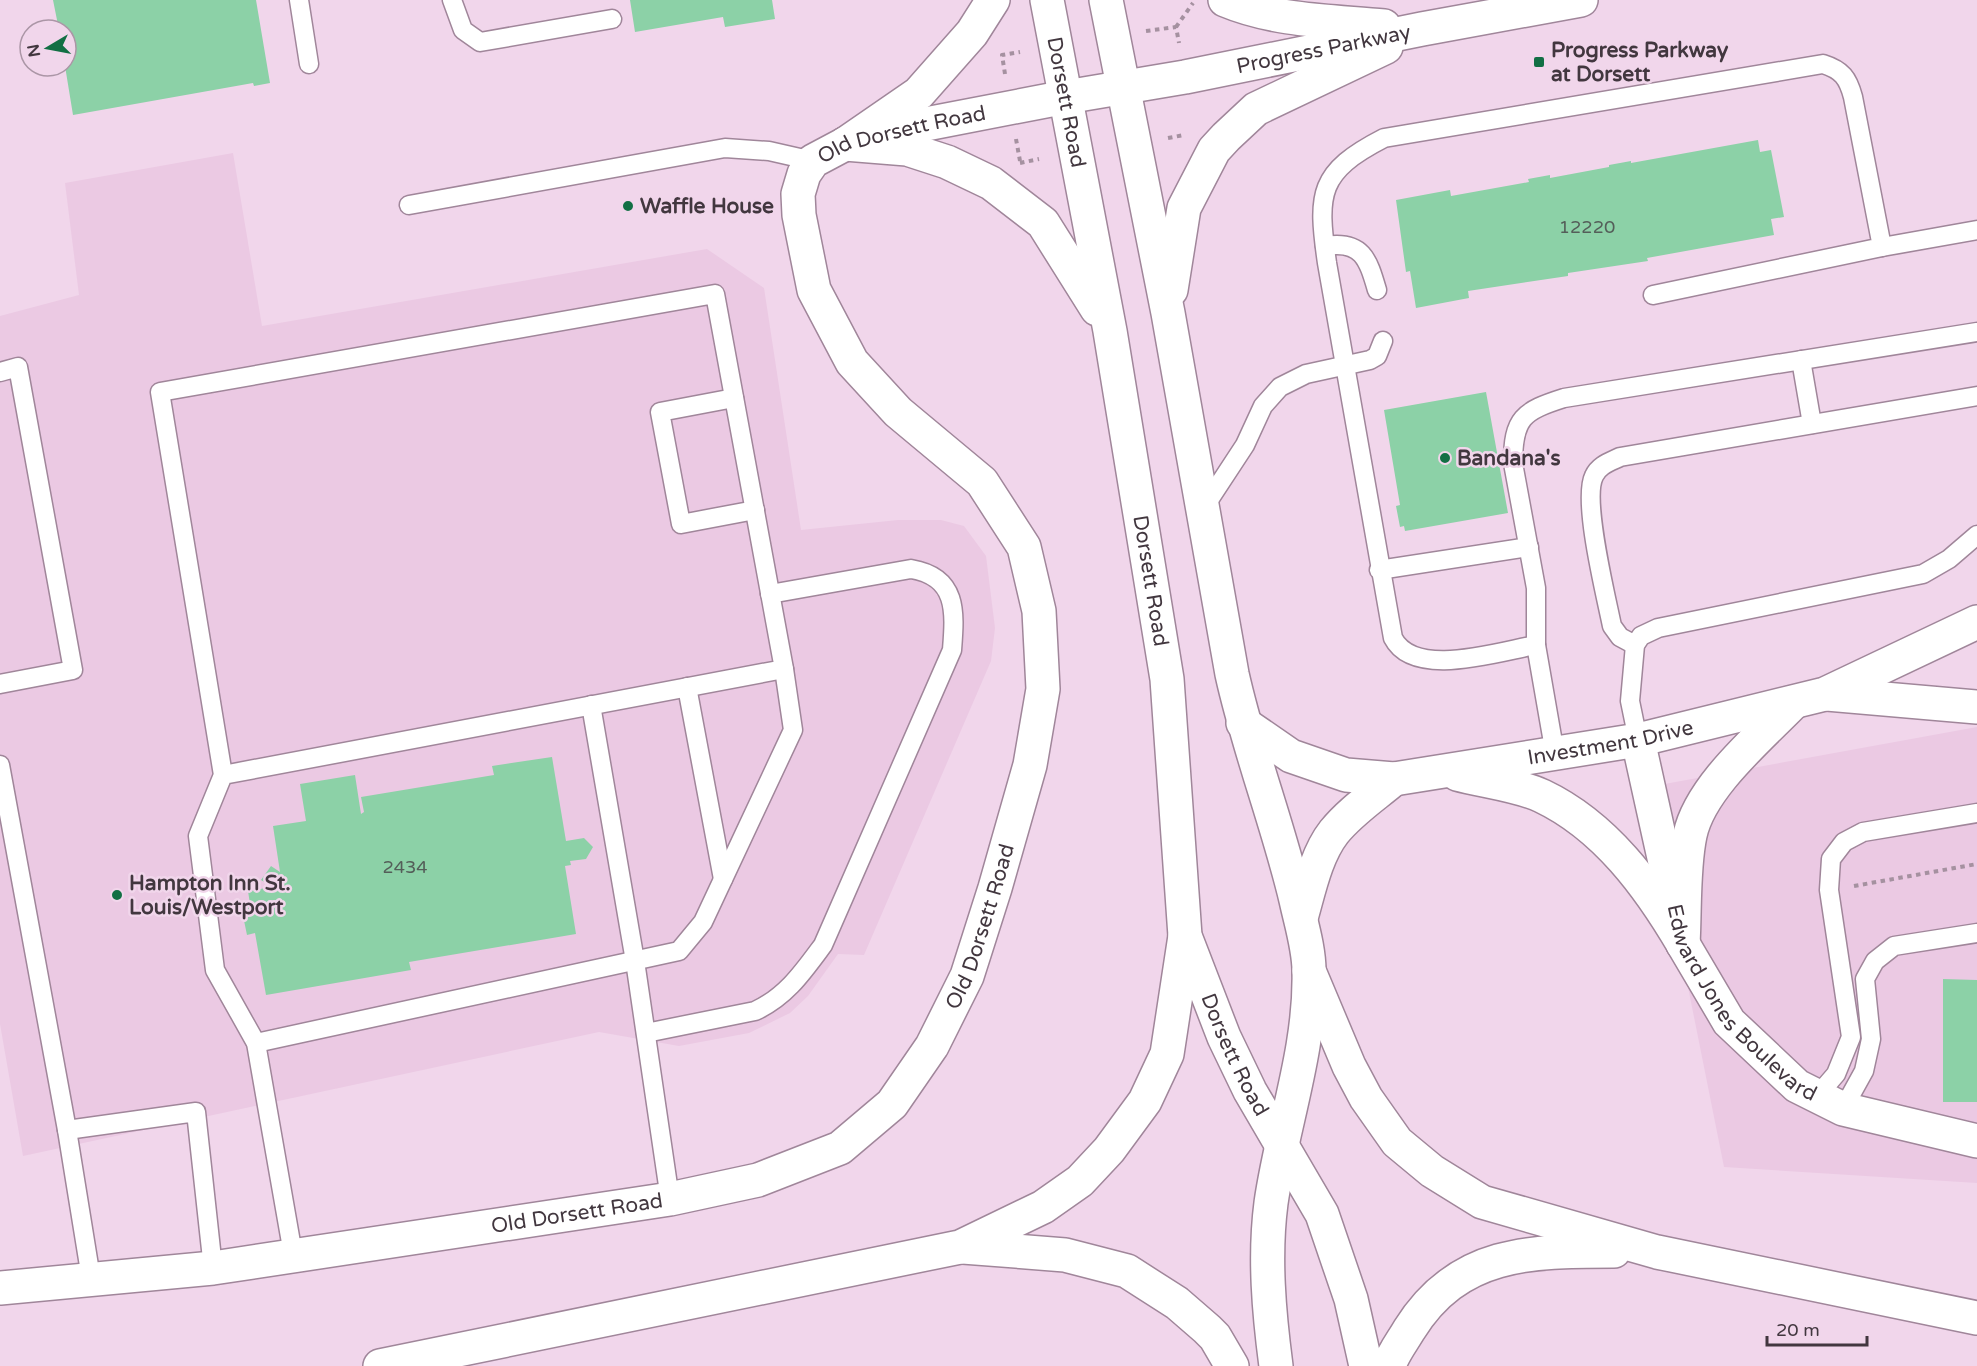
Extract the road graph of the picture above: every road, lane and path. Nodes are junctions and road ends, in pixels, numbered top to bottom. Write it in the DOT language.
graph roads {
  1 [pos="298,0"];
  2 [pos="452,0"];
  3 [pos="993,0"];
  4 [pos="1047,0"];
  5 [pos="1107,0"];
  6 [pos="1225,0"];
  7 [pos="1581,0"];
  8 [pos="1193,2"];
  9 [pos="612,19"];
  10 [pos="1176,27"];
  11 [pos="1422,29"];
  12 [pos="1137,33"];
  13 [pos="1180,47"];
  14 [pos="1020,52"];
  15 [pos="309,64"];
  16 [pos="1005,75"];
  17 [pos="1123,87"];
  18 [pos="1066,97"];
  19 [pos="1015,136"];
  20 [pos="845,144"];
  21 [pos="813,161"];
  22 [pos="1020,163"];
  23 [pos="409,205"];
  24 [pos="1977,230"];
  25 [pos="1324,246"];
  26 [pos="1882,246"];
  27 [pos="1377,290"];
  28 [pos="1653,295"];
  29 [pos="1168,313"];
  30 [pos="1110,332"];
  31 [pos="1977,332"];
  32 [pos="1383,342"];
  33 [pos="1801,360"];
  34 [pos="1345,365"];
  35 [pos="0,372"];
  36 [pos="1977,396"];
  37 [pos="734,398"];
  38 [pos="1812,424"];
  39 [pos="1203,508"];
  40 [pos="755,510"];
  41 [pos="1977,535"];
  42 [pos="1528,547"];
  43 [pos="1379,570"];
  44 [pos="770,594"];
  45 [pos="1977,622"];
  46 [pos="1536,645"];
  47 [pos="1635,645"];
  48 [pos="784,669"];
  49 [pos="0,684"];
  50 [pos="687,687"];
  51 [pos="1825,694"];
  52 [pos="1793,703"];
  53 [pos="591,705"];
  54 [pos="1977,707"];
  55 [pos="1243,723"];
  56 [pos="1638,740"];
  57 [pos="1555,754"];
  58 [pos="0,765"];
  59 [pos="1443,771"];
  60 [pos="223,775"];
  61 [pos="1394,779"];
  62 [pos="1977,813"];
  63 [pos="723,879"];
  64 [pos="1300,920"];
  65 [pos="1977,933"];
  66 [pos="1185,936"];
  67 [pos="1683,944"];
  68 [pos="635,960"];
  69 [pos="1309,971"];
  70 [pos="646,1033"];
  71 [pos="256,1043"];
  72 [pos="1830,1102"];
  73 [pos="67,1130"];
  74 [pos="1977,1141"];
  75 [pos="1282,1145"];
  76 [pos="670,1199"];
  77 [pos="960,1247"];
  78 [pos="1657,1252"];
  79 [pos="293,1254"];
  80 [pos="213,1268"];
  81 [pos="91,1278"];
  82 [pos="0,1288"];
  83 [pos="1977,1318"];
  84 [pos="380,1366"];
  85 [pos="1232,1366"];
  86 [pos="1276,1366"];
  87 [pos="1366,1366"];
  88 [pos="1389,1366"];
  1 -- 15 [label="lane"];
  2 -- 9 [label="lane"];
  3 -- 20 [label="main road"];
  4 -- 18 [label="main road, Dorsett Road"];
  5 -- 17 [label="main road, Dorsett Road"];
  6 -- 11 [label="main road"];
  7 -- 11 [label="main road, Progress Parkway"];
  8 -- 10 [label="path"];
  10 -- 12 [label="path"];
  10 -- 13 [label="path"];
  11 -- 17 [label="main road, Progress Parkway"];
  11 -- 29 [label="main road"];
  14 -- 16 [label="path"];
  17 -- 18 [label="main road, Progress Parkway"];
  17 -- 29 [label="main road, Dorsett Road"];
  18 -- 20 [label="main road, Old Dorsett Road"];
  18 -- 30 [label="main road, Dorsett Road"];
  19 -- 22 [label="path"];
  20 -- 21 [label="main road, Old Dorsett Road"];
  20 -- 30 [label="main road"];
  21 -- 23 [label="lane"];
  21 -- 76 [label="main road, Old Dorsett Road"];
  24 -- 26 [label="lane"];
  25 -- 26 [label="lane"];
  25 -- 27 [label="lane"];
  25 -- 34 [label="lane"];
  26 -- 28 [label="lane"];
  29 -- 39 [label="main road, Dorsett Road"];
  30 -- 66 [label="main road, Dorsett Road"];
  31 -- 33 [label="lane"];
  32 -- 34 [label="lane"];
  33 -- 38 [label="lane"];
  33 -- 42 [label="lane"];
  34 -- 39 [label="lane"];
  34 -- 43 [label="lane"];
  35 -- 49 [label="lane"];
  36 -- 38 [label="lane"];
  37 -- 40 [label="lane"];
  37 -- 40 [label="lane"];
  37 -- 60 [label="lane"];
  38 -- 47 [label="lane"];
  39 -- 55 [label="main road, Dorsett Road"];
  40 -- 44 [label="lane"];
  41 -- 47 [label="lane"];
  42 -- 43 [label="lane"];
  42 -- 46 [label="lane"];
  43 -- 46 [label="lane"];
  44 -- 48 [label="lane"];
  44 -- 70 [label="lane"];
  45 -- 51 [label="main road, Investment Drive"];
  46 -- 57 [label="lane"];
  47 -- 56 [label="lane"];
  48 -- 50 [label="lane"];
  48 -- 63 [label="lane"];
  50 -- 53 [label="lane"];
  50 -- 63 [label="lane"];
  51 -- 52 [label="main road, Investment Drive"];
  51 -- 54 [label="main road, Investment Drive"];
  52 -- 56 [label="main road, Investment Drive"];
  52 -- 67 [label="main road"];
  53 -- 60 [label="lane"];
  53 -- 68 [label="lane"];
  55 -- 61 [label="main road, Investment Drive"];
  55 -- 64 [label="main road, Dorsett Road"];
  56 -- 57 [label="main road, Investment Drive"];
  56 -- 67 [label="main road, Edward Jones Boulevard"];
  57 -- 59 [label="main road, Investment Drive"];
  58 -- 73 [label="lane"];
  59 -- 61 [label="main road, Investment Drive"];
  59 -- 67 [label="main road"];
  60 -- 71 [label="lane"];
  61 -- 64 [label="main road"];
  62 -- 72 [label="lane"];
  63 -- 68 [label="lane"];
  64 -- 69 [label="main road, Dorsett Road"];
  65 -- 72 [label="lane"];
  66 -- 75 [label="main road, Dorsett Road"];
  66 -- 77 [label="main road"];
  67 -- 72 [label="main road, Edward Jones Boulevard"];
  68 -- 70 [label="lane"];
  68 -- 71 [label="lane"];
  69 -- 75 [label="main road, Dorsett Road"];
  69 -- 78 [label="main road"];
  70 -- 76 [label="lane"];
  71 -- 79 [label="lane"];
  72 -- 74 [label="main road, Edward Jones Boulevard"];
  73 -- 80 [label="lane"];
  73 -- 81 [label="lane"];
  75 -- 86 [label="main road, Dorsett Road"];
  75 -- 87 [label="main road, Dorsett Road"];
  76 -- 79 [label="main road, Old Dorsett Road"];
  77 -- 84 [label="main road"];
  77 -- 85 [label="main road"];
  78 -- 83 [label="main road"];
  78 -- 88 [label="main road"];
  79 -- 80 [label="main road, Old Dorsett Road"];
  80 -- 81 [label="main road, Old Dorsett Road"];
  81 -- 82 [label="main road, Old Dorsett Road"];
}
